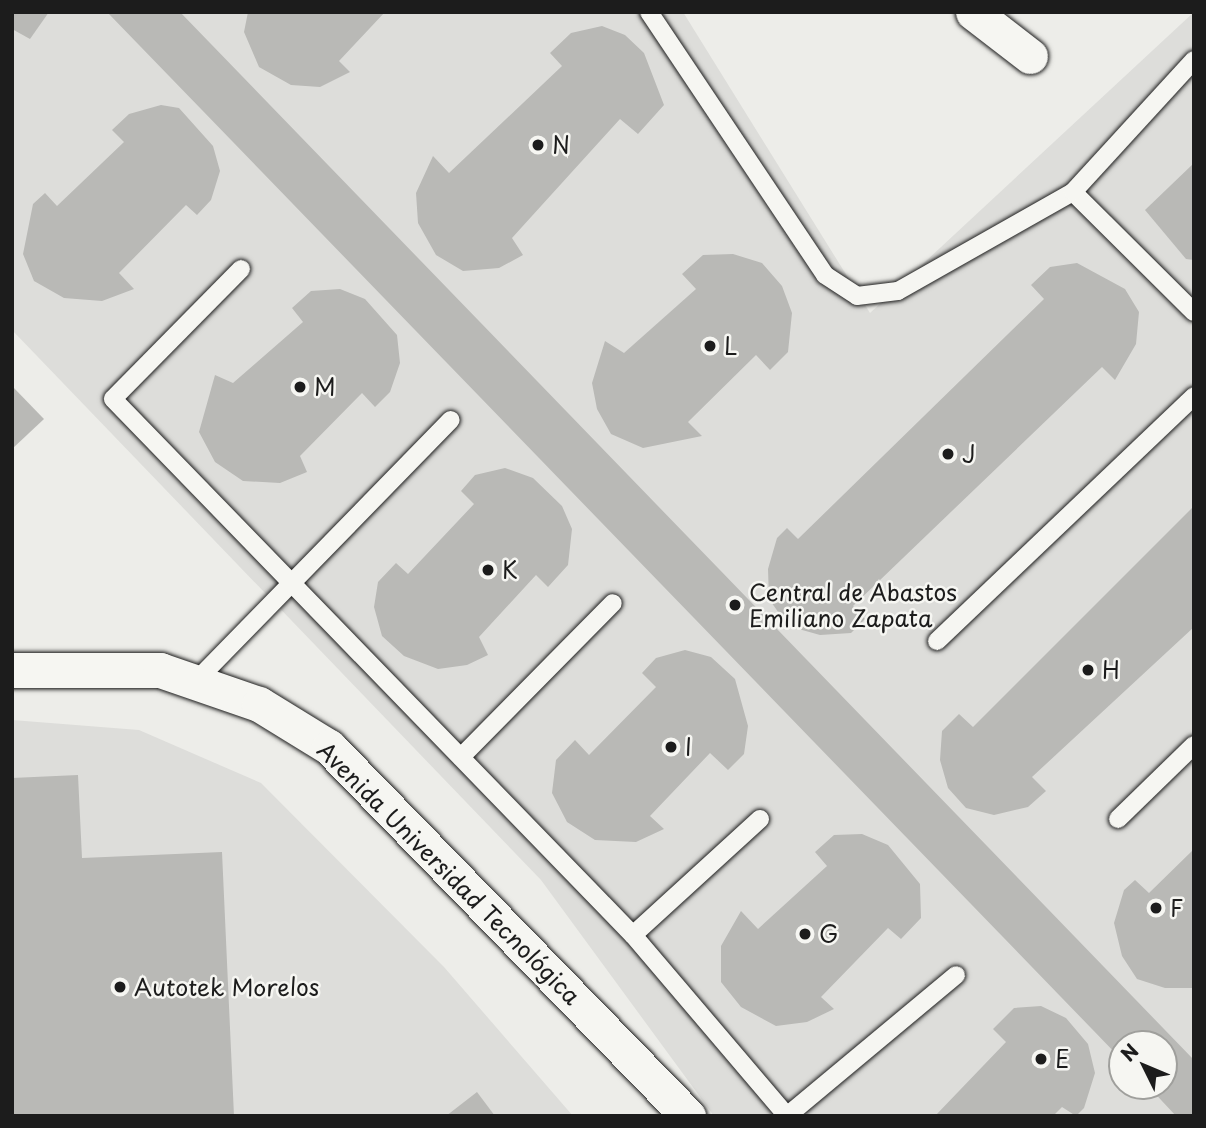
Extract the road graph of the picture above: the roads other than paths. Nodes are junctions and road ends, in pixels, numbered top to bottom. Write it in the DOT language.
graph roads {
  1 [pos="649,12"];
  2 [pos="973,12"];
  3 [pos="1030,56"];
  4 [pos="1194,60"];
  5 [pos="1073,192"];
  6 [pos="241,269"];
  7 [pos="1194,312"];
  8 [pos="1194,396"];
  9 [pos="451,420"];
  10 [pos="292,582"];
  11 [pos="612,603"];
  12 [pos="937,641"];
  13 [pos="12,670"];
  14 [pos="194,682"];
  15 [pos="1194,745"];
  16 [pos="461,757"];
  17 [pos="760,819"];
  18 [pos="1118,819"];
  19 [pos="634,935"];
  20 [pos="956,975"];
  21 [pos="688,1116"];
  22 [pos="787,1116"];
  1 -- 5 [label="lane"];
  2 -- 3 [label="street"];
  4 -- 5 [label="lane"];
  5 -- 7 [label="lane"];
  6 -- 10 [label="lane"];
  8 -- 12 [label="lane"];
  9 -- 10 [label="lane"];
  10 -- 14 [label="lane"];
  10 -- 16 [label="lane"];
  11 -- 16 [label="lane"];
  13 -- 14 [label="street, Avenida Universidad Tecnológica"];
  14 -- 21 [label="street, Avenida Universidad Tecnológica"];
  15 -- 18 [label="lane"];
  16 -- 19 [label="lane"];
  17 -- 19 [label="lane"];
  19 -- 22 [label="lane"];
  20 -- 22 [label="lane"];
}
